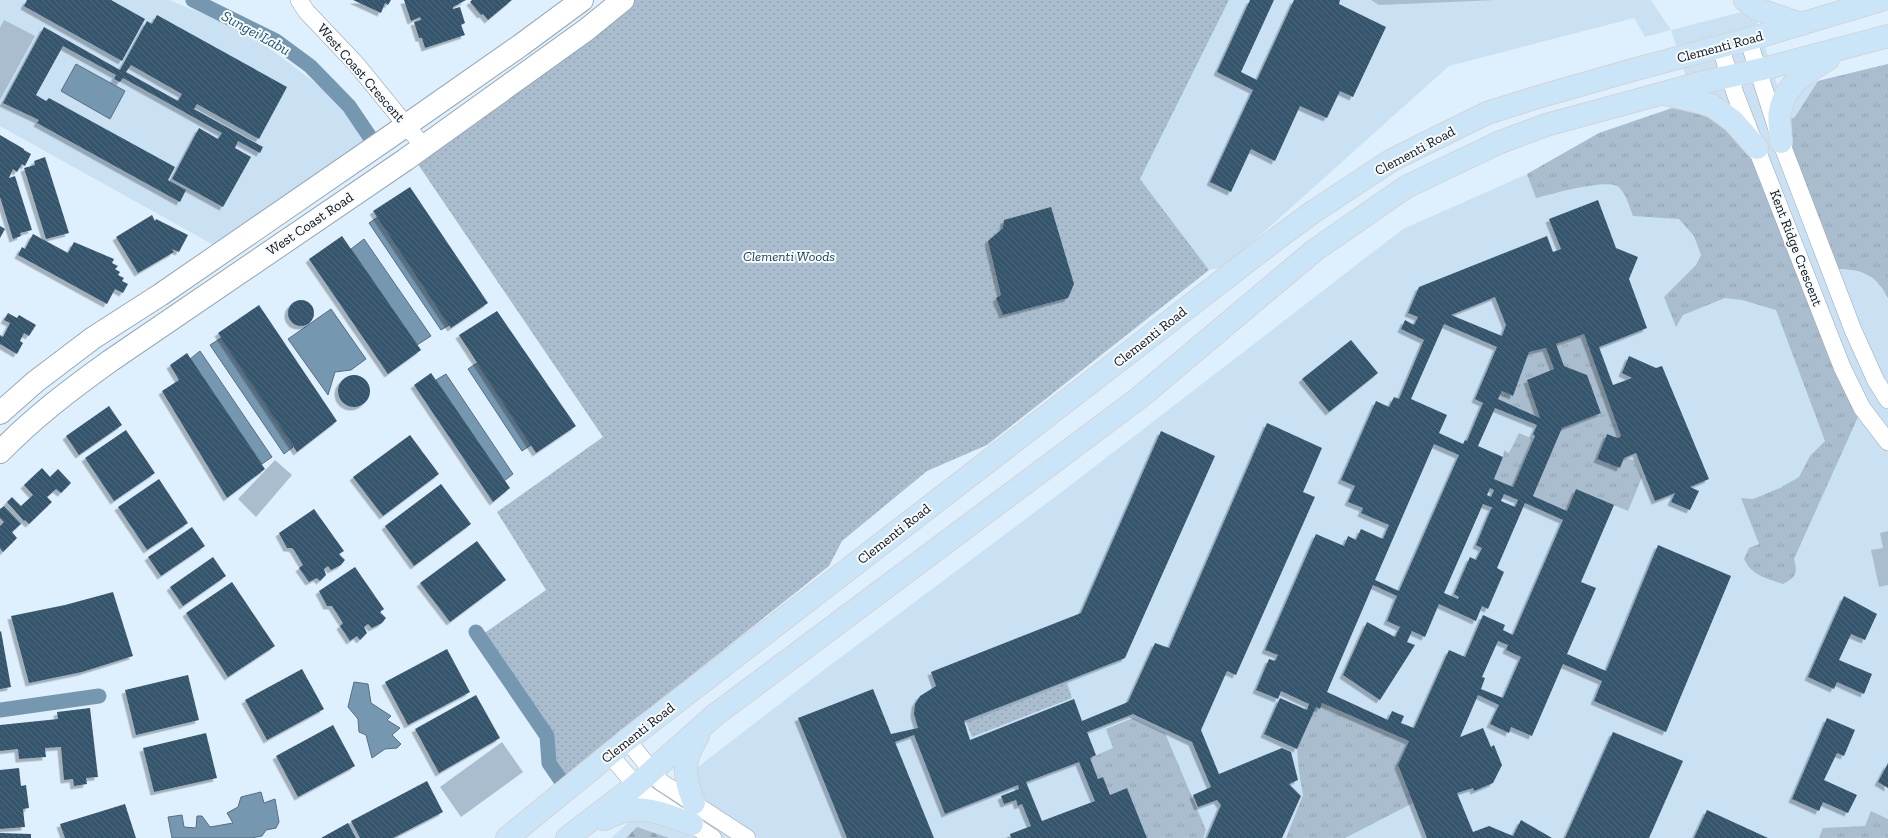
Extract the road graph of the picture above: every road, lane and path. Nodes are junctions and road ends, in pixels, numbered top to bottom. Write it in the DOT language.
graph roads {
  1 [pos="300,0"];
  2 [pos="582,0"];
  3 [pos="623,0"];
  4 [pos="1745,0"];
  5 [pos="1881,0"];
  6 [pos="1801,24"];
  7 [pos="1888,36"];
  8 [pos="1748,39"];
  9 [pos="1720,46"];
  10 [pos="1849,46"];
  11 [pos="1758,70"];
  12 [pos="1730,77"];
  13 [pos="1664,94"];
  14 [pos="406,125"];
  15 [pos="1782,142"];
  16 [pos="423,146"];
  17 [pos="1757,148"];
  18 [pos="1845,309"];
  19 [pos="1822,317"];
  20 [pos="1853,330"];
  21 [pos="1830,336"];
  22 [pos="1876,381"];
  23 [pos="1888,400"];
  24 [pos="1862,408"];
  25 [pos="0,413"];
  26 [pos="1888,442"];
  27 [pos="0,452"];
  28 [pos="715,715"];
  29 [pos="627,740"];
  30 [pos="610,755"];
  31 [pos="652,772"];
  32 [pos="635,786"];
  33 [pos="693,813"];
  34 [pos="573,834"];
  35 [pos="507,838"];
  36 [pos="713,838"];
  37 [pos="747,838"];
  1 -- 14 [label="street, West Coast Crescent"];
  2 -- 14 [label="main road, West Coast Road"];
  3 -- 16 [label="main road, West Coast Road"];
  4 -- 6 [label="main road"];
  5 -- 6 [label="main road, Clementi Road"];
  6 -- 8 [label="main road, Clementi Road"];
  7 -- 10 [label="main road, Clementi Road"];
  8 -- 9 [label="main road, Clementi Road"];
  8 -- 11 [label="street, Kent Ridge Crescent"];
  9 -- 12 [label="street, Kent Ridge Crescent"];
  9 -- 29 [label="main road, Clementi Road"];
  10 -- 11 [label="main road, Clementi Road"];
  10 -- 15 [label="main road"];
  11 -- 12 [label="main road, Clementi Road"];
  11 -- 15 [label="street, Kent Ridge Crescent"];
  12 -- 13 [label="main road, Clementi Road"];
  12 -- 17 [label="street, Kent Ridge Crescent"];
  13 -- 17 [label="main road"];
  13 -- 28 [label="main road, Clementi Road"];
  14 -- 16 [label="street, West Coast Crescent"];
  14 -- 25 [label="main road, West Coast Road"];
  15 -- 18 [label="street, Kent Ridge Crescent"];
  16 -- 27 [label="main road, West Coast Road"];
  17 -- 19 [label="street, Kent Ridge Crescent"];
  18 -- 19 [label="street"];
  18 -- 20 [label="street, Kent Ridge Crescent"];
  19 -- 21 [label="street, Kent Ridge Crescent"];
  20 -- 21 [label="street"];
  20 -- 22 [label="street, Kent Ridge Crescent"];
  21 -- 24 [label="street, Kent Ridge Crescent"];
  22 -- 23 [label="street, Kent Ridge Crescent"];
  22 -- 24 [label="street"];
  24 -- 26 [label="street, Kent Ridge Crescent"];
  28 -- 31 [label="main road, Clementi Road"];
  28 -- 33 [label="main road"];
  29 -- 30 [label="main road, Clementi Road"];
  29 -- 31 [label="street"];
  30 -- 32 [label="street"];
  30 -- 35 [label="main road, Clementi Road"];
  31 -- 32 [label="main road, Clementi Road"];
  31 -- 33 [label="street"];
  32 -- 33 [label="street"];
  32 -- 34 [label="main road, Clementi Road"];
  33 -- 34 [label="main road"];
  33 -- 36 [label="street"];
  33 -- 37 [label="street"];
}
